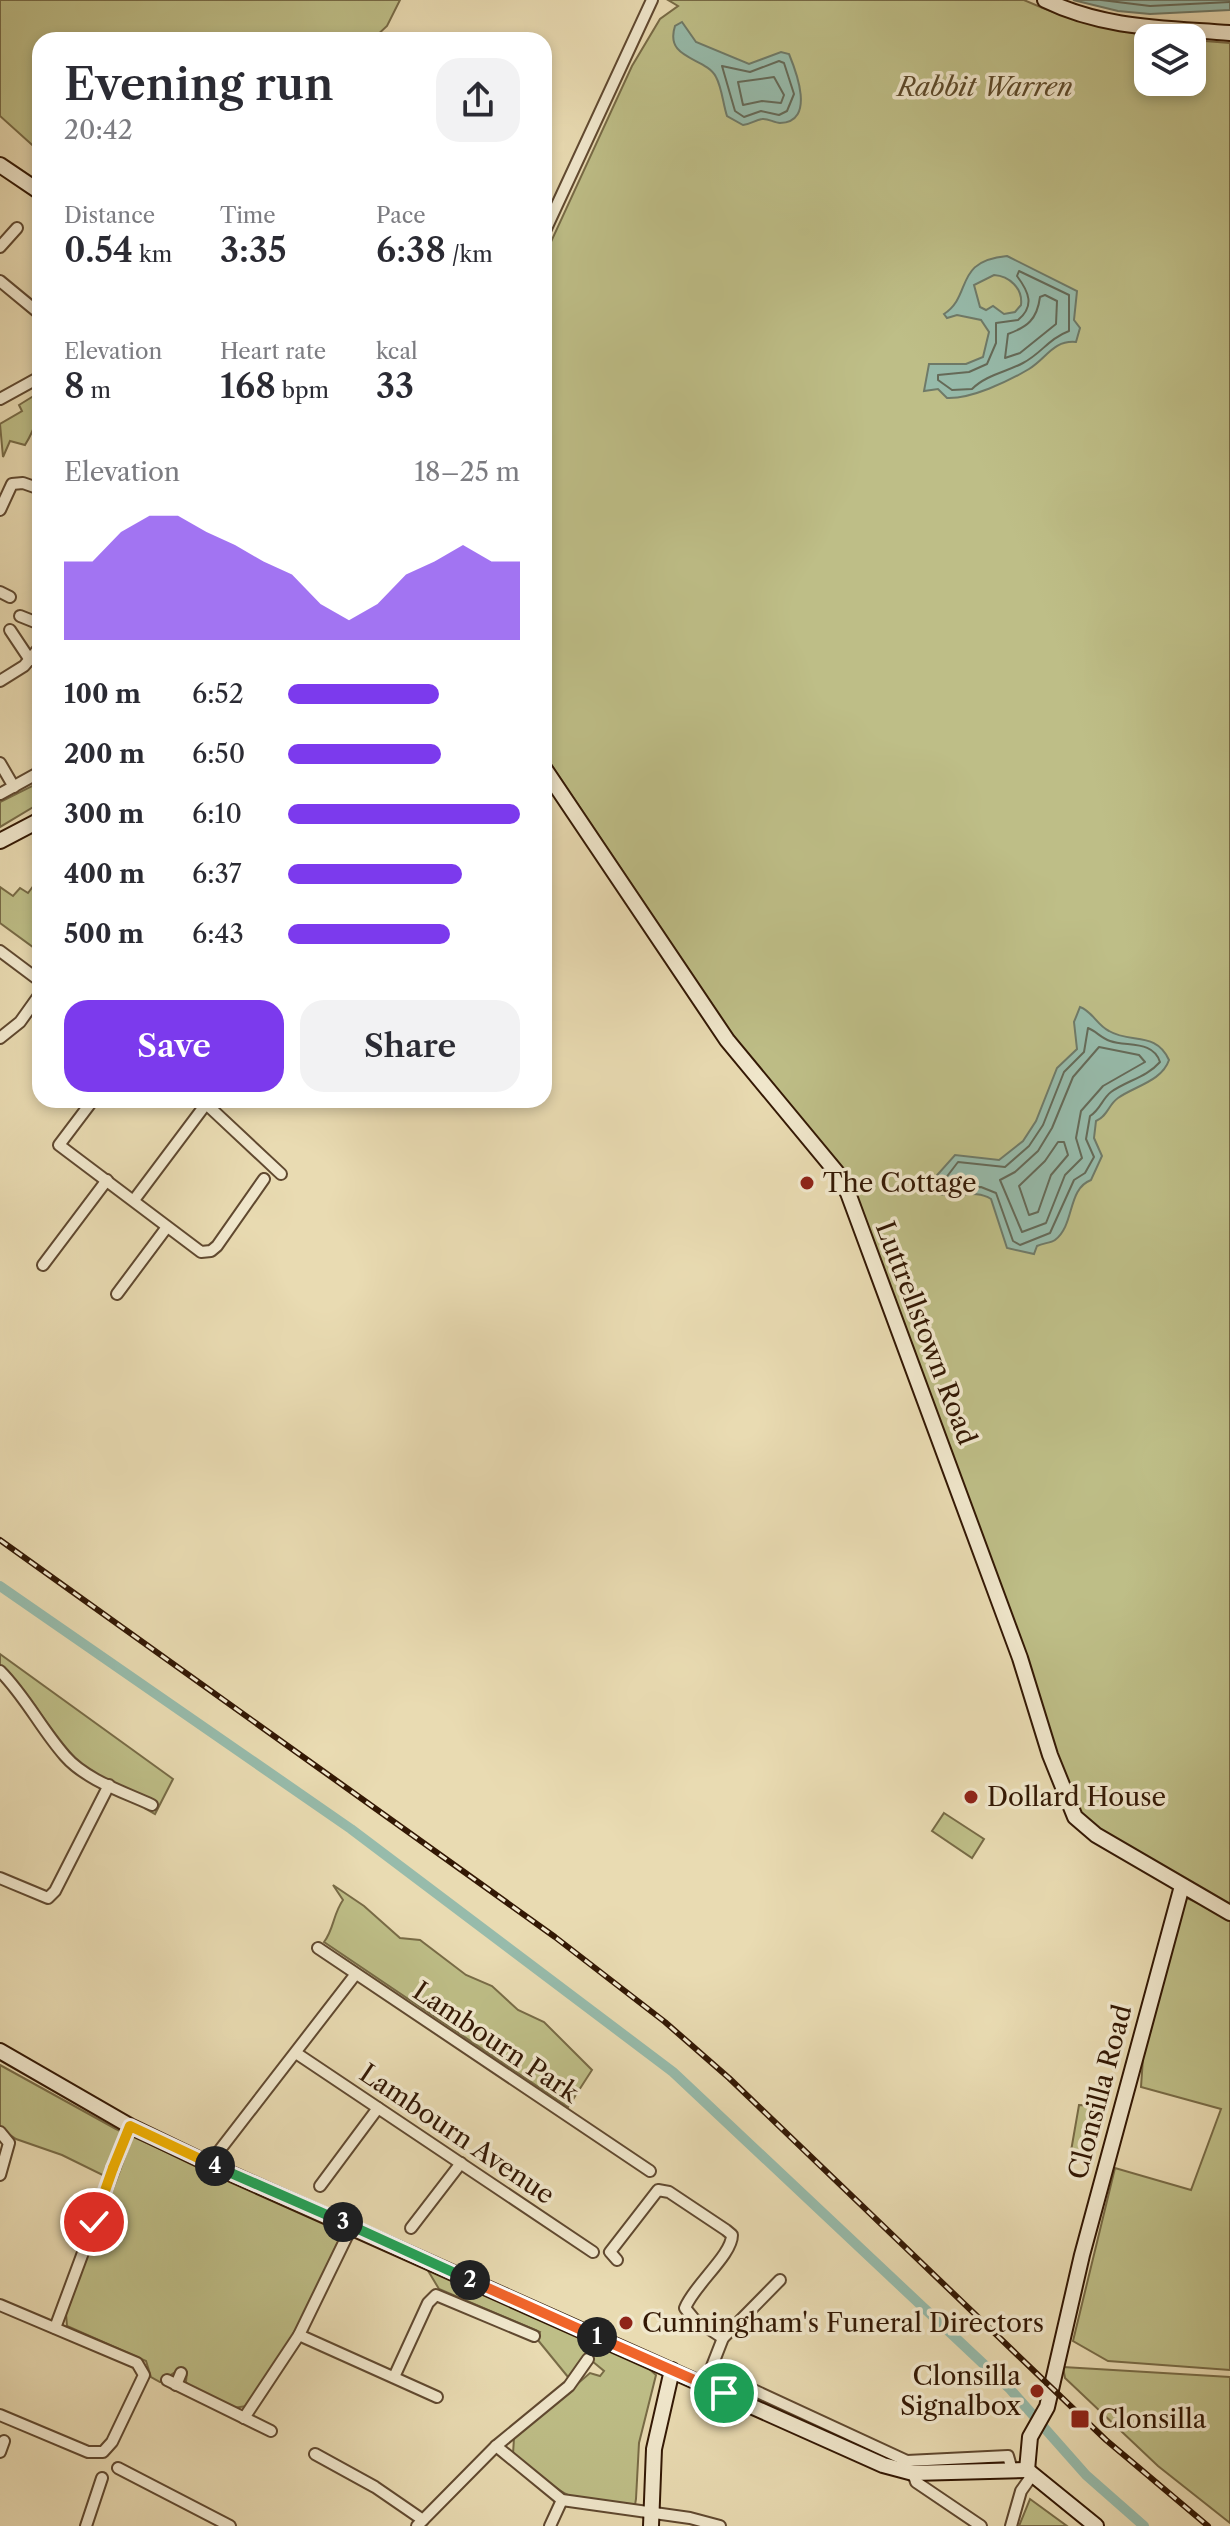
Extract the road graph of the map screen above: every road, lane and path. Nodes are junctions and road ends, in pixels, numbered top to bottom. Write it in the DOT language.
graph roads {
  1 [pos="652,0"];
  2 [pos="1045,0"];
  3 [pos="1230,33"];
  4 [pos="0,165"];
  5 [pos="32,187"];
  6 [pos="552,216"];
  7 [pos="17,228"];
  8 [pos="0,247"];
  9 [pos="0,281"];
  10 [pos="32,304"];
  11 [pos="32,381"];
  12 [pos="0,399"];
  13 [pos="32,486"];
  14 [pos="1,505"];
  15 [pos="20,616"];
  16 [pos="32,621"];
  17 [pos="10,630"];
  18 [pos="31,659"];
  19 [pos="0,681"];
  20 [pos="0,763"];
  21 [pos="32,777"];
  22 [pos="552,780"];
  23 [pos="14,787"];
  24 [pos="0,794"];
  25 [pos="32,824"];
  26 [pos="0,841"];
  27 [pos="0,951"];
  28 [pos="32,975"];
  29 [pos="32,1005"];
  30 [pos="0,1038"];
  31 [pos="87,1108"];
  32 [pos="201,1108"];
  33 [pos="213,1108"];
  34 [pos="281,1174"];
  35 [pos="264,1179"];
  36 [pos="107,1180"];
  37 [pos="134,1200"];
  38 [pos="167,1227"];
  39 [pos="43,1265"];
  40 [pos="117,1294"];
  41 [pos="0,1671"];
  42 [pos="109,1785"];
  43 [pos="152,1805"];
  44 [pos="0,1878"];
  45 [pos="1182,1886"];
  46 [pos="1230,1913"];
  47 [pos="318,1948"];
  48 [pos="355,1975"];
  49 [pos="0,2051"];
  50 [pos="296,2053"];
  51 [pos="378,2108"];
  52 [pos="130,2126"];
  53 [pos="0,2132"];
  54 [pos="461,2163"];
  55 [pos="209,2164"];
  56 [pos="650,2171"];
  57 [pos="0,2175"];
  58 [pos="320,2186"];
  59 [pos="352,2226"];
  60 [pos="411,2228"];
  61 [pos="593,2252"];
  62 [pos="617,2260"];
  63 [pos="780,2280"];
  64 [pos="0,2305"];
  65 [pos="55,2328"];
  66 [pos="299,2335"];
  67 [pos="534,2336"];
  68 [pos="723,2338"];
  69 [pos="588,2359"];
  70 [pos="672,2370"];
  71 [pos="181,2373"];
  72 [pos="394,2377"];
  73 [pos="705,2384"];
  74 [pos="724,2393"];
  75 [pos="437,2397"];
  76 [pos="0,2415"];
  77 [pos="815,2416"];
  78 [pos="244,2418"];
  79 [pos="271,2431"];
  80 [pos="809,2432"];
  81 [pos="496,2446"];
  82 [pos="315,2454"];
  83 [pos="118,2468"];
  84 [pos="909,2469"];
  85 [pos="1024,2471"];
  86 [pos="102,2478"];
  87 [pos="562,2500"];
  88 [pos="651,2520"];
  89 [pos="216,2523"];
  90 [pos="420,2523"];
  91 [pos="86,2526"];
  92 [pos="230,2526"];
  93 [pos="550,2526"];
  94 [pos="720,2526"];
  95 [pos="981,2526"];
  96 [pos="1011,2526"];
  97 [pos="1096,2526"];
  1 -- 6 [label="street"];
  2 -- 3 [label="street"];
  4 -- 5 [label="street"];
  7 -- 8 [label="street"];
  9 -- 10 [label="street"];
  11 -- 12 [label="street"];
  13 -- 14 [label="street"];
  15 -- 16 [label="street"];
  17 -- 18 [label="street"];
  18 -- 19 [label="street"];
  20 -- 23 [label="street"];
  21 -- 23 [label="street"];
  22 -- 45 [label="street, Luttrellstown Road"];
  23 -- 24 [label="street"];
  25 -- 26 [label="street"];
  27 -- 28 [label="street"];
  29 -- 30 [label="street"];
  31 -- 36 [label="street"];
  32 -- 37 [label="street"];
  33 -- 34 [label="street"];
  35 -- 38 [label="street"];
  36 -- 37 [label="street"];
  36 -- 39 [label="street"];
  37 -- 38 [label="street"];
  38 -- 40 [label="street"];
  41 -- 42 [label="street"];
  42 -- 43 [label="street"];
  42 -- 44 [label="street"];
  45 -- 46 [label="street, Luttrellstown Road"];
  45 -- 85 [label="street, Clonsilla Road"];
  47 -- 48 [label="street, Lambourn Park"];
  48 -- 50 [label="street"];
  48 -- 56 [label="street, Lambourn Park"];
  49 -- 52 [label="street"];
  50 -- 51 [label="street, Lambourn Avenue"];
  50 -- 55 [label="street"];
  51 -- 54 [label="street, Lambourn Avenue"];
  51 -- 58 [label="street"];
  52 -- 55 [label="street"];
  52 -- 65 [label="street"];
  53 -- 57 [label="street"];
  54 -- 60 [label="street"];
  54 -- 61 [label="street, Lambourn Avenue"];
  55 -- 59 [label="street"];
  59 -- 66 [label="street"];
  59 -- 70 [label="street"];
  62 -- 68 [label="street"];
  63 -- 68 [label="street"];
  64 -- 65 [label="street"];
  65 -- 76 [label="street"];
  66 -- 72 [label="street"];
  66 -- 78 [label="street"];
  67 -- 72 [label="street"];
  68 -- 73 [label="street"];
  69 -- 81 [label="street"];
  70 -- 73 [label="street"];
  70 -- 88 [label="street"];
  71 -- 78 [label="street"];
  72 -- 75 [label="street"];
  73 -- 74 [label="street"];
  74 -- 77 [label="street"];
  74 -- 80 [label="street"];
  77 -- 80 [label="street"];
  77 -- 84 [label="street"];
  78 -- 79 [label="street"];
  80 -- 84 [label="street"];
  81 -- 87 [label="street"];
  81 -- 90 [label="street"];
  82 -- 90 [label="street"];
  83 -- 89 [label="street"];
  84 -- 85 [label="street"];
  84 -- 95 [label="street"];
  85 -- 96 [label="street"];
  85 -- 97 [label="street"];
  86 -- 91 [label="street"];
  87 -- 88 [label="street"];
  87 -- 93 [label="street"];
  88 -- 94 [label="street"];
  89 -- 92 [label="street"];
}
